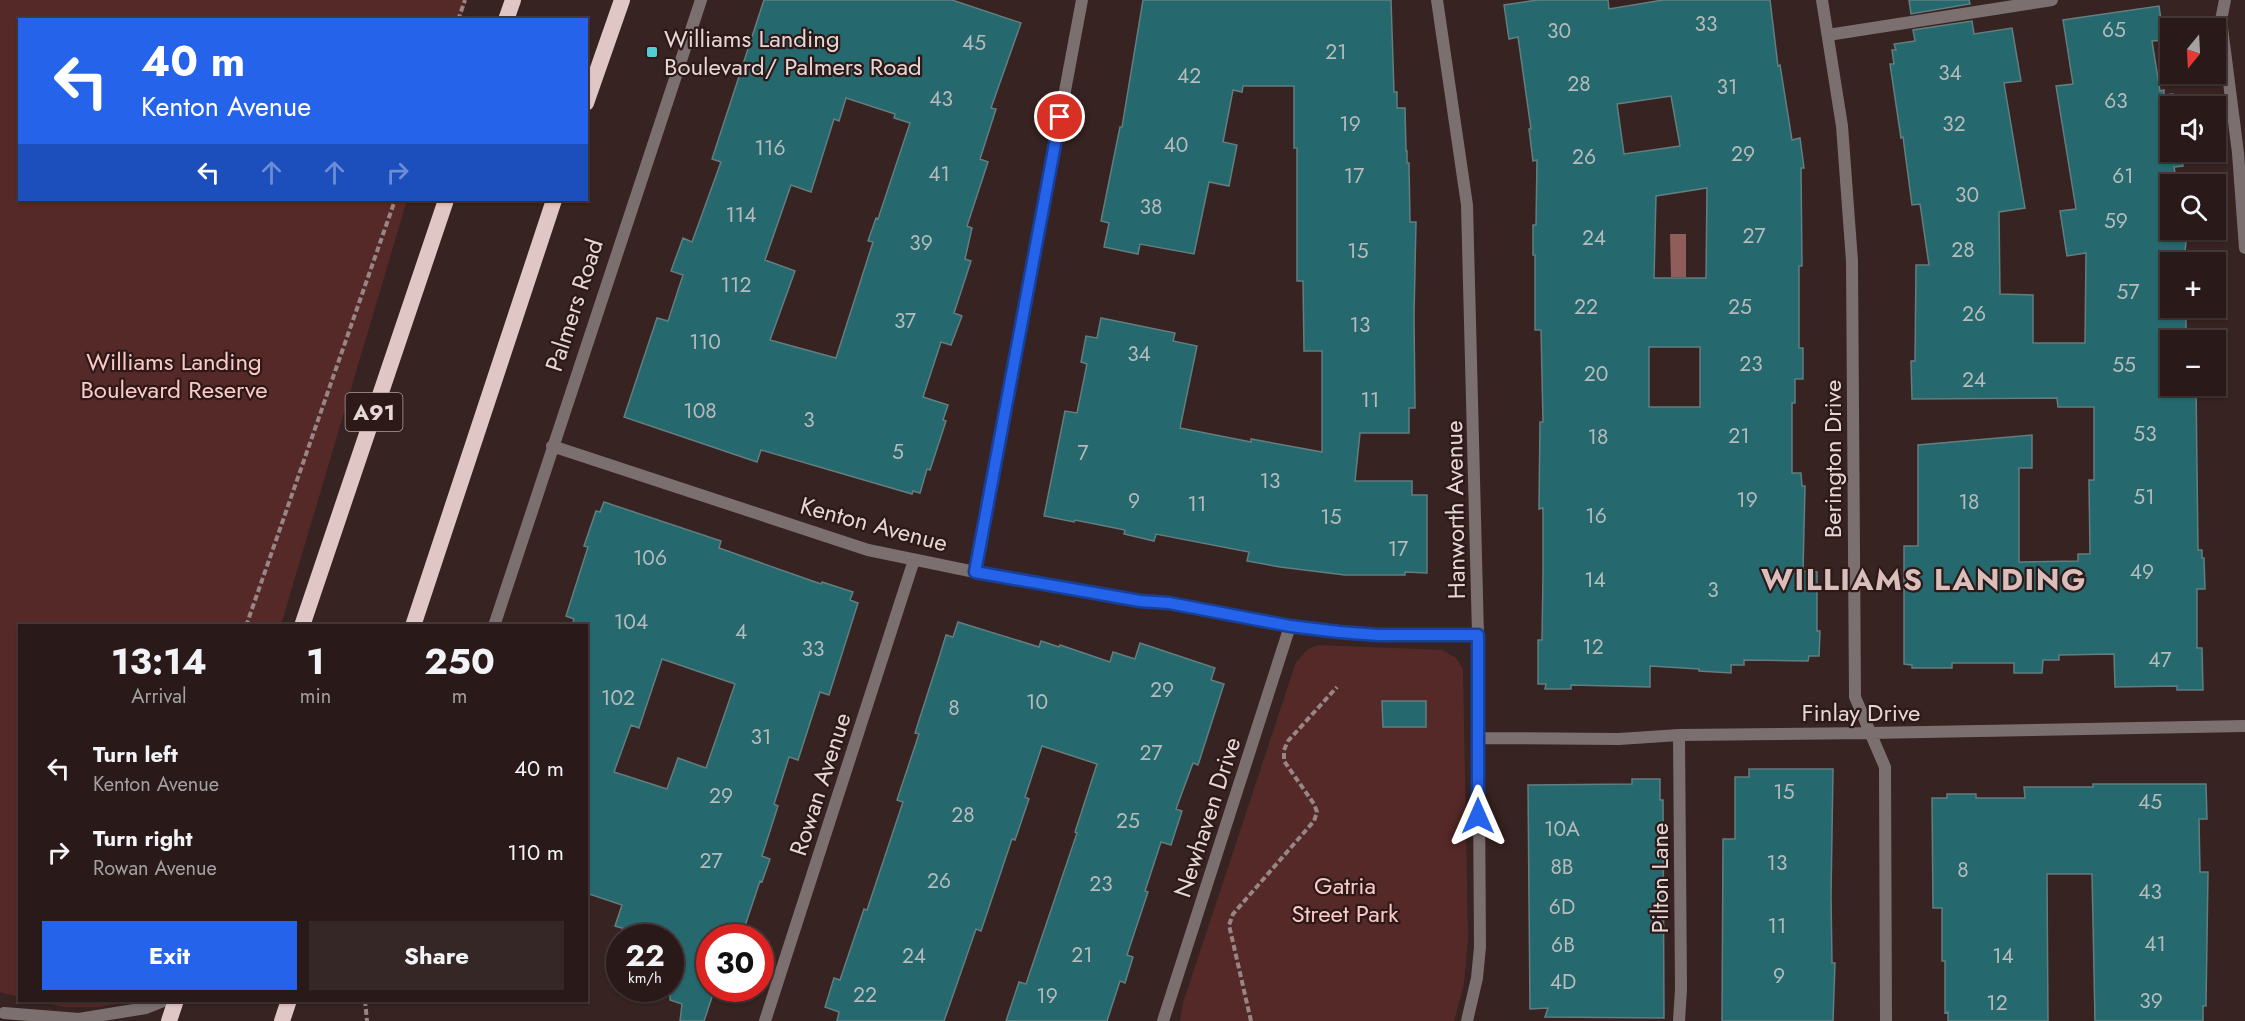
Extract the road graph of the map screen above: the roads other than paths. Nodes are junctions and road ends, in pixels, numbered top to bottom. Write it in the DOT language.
graph roads {
  1 [pos="622,0"];
  2 [pos="701,0"];
  3 [pos="1082,0"];
  4 [pos="1437,0"];
  5 [pos="1822,0"];
  6 [pos="2052,0"];
  7 [pos="2225,0"];
  8 [pos="1827,35"];
  9 [pos="588,97"];
  10 [pos="446,201"];
  11 [pos="554,201"];
  12 [pos="2245,248"];
  13 [pos="552,446"];
  14 [pos="914,560"];
  15 [pos="975,572"];
  16 [pos="303,624"];
  17 [pos="414,624"];
  18 [pos="495,624"];
  19 [pos="1290,626"];
  20 [pos="1478,635"];
  21 [pos="2245,726"];
  22 [pos="1870,734"];
  23 [pos="1679,735"];
  24 [pos="1478,738"];
  25 [pos="161,1002"];
  26 [pos="175,1002"];
  27 [pos="288,1002"];
  28 [pos="2,1013"];
  29 [pos="26,1021"];
  30 [pos="169,1021"];
  31 [pos="282,1021"];
  32 [pos="765,1021"];
  33 [pos="1162,1021"];
  34 [pos="1467,1021"];
  35 [pos="1679,1021"];
  36 [pos="1886,1021"];
  1 -- 9 [label="highway"];
  2 -- 13 [label="street, Palmers Road"];
  3 -- 15 [label="street"];
  4 -- 20 [label="street, Hanworth Avenue"];
  5 -- 8 [label="street, Berington Drive"];
  6 -- 8 [label="street"];
  7 -- 12 [label="street"];
  8 -- 22 [label="street, Berington Drive"];
  10 -- 16 [label="highway, A91"];
  11 -- 17 [label="highway"];
  13 -- 14 [label="street, Kenton Avenue"];
  13 -- 18 [label="street, Palmers Road"];
  14 -- 15 [label="street, Kenton Avenue"];
  14 -- 32 [label="street, Rowan Avenue"];
  15 -- 19 [label="street, Kenton Avenue"];
  19 -- 20 [label="street, Kenton Avenue"];
  19 -- 33 [label="street, Newhaven Drive"];
  20 -- 24 [label="street, Hanworth Avenue"];
  21 -- 22 [label="street, Finlay Drive"];
  22 -- 23 [label="street, Finlay Drive"];
  22 -- 36 [label="street, Berington Drive"];
  23 -- 24 [label="street, Finlay Drive"];
  23 -- 35 [label="street, Pilton Lane"];
  24 -- 34 [label="street, Hanworth Avenue"];
  25 -- 28 [label="street"];
  26 -- 30 [label="highway"];
  27 -- 31 [label="highway"];
  28 -- 29 [label="street"];
}
